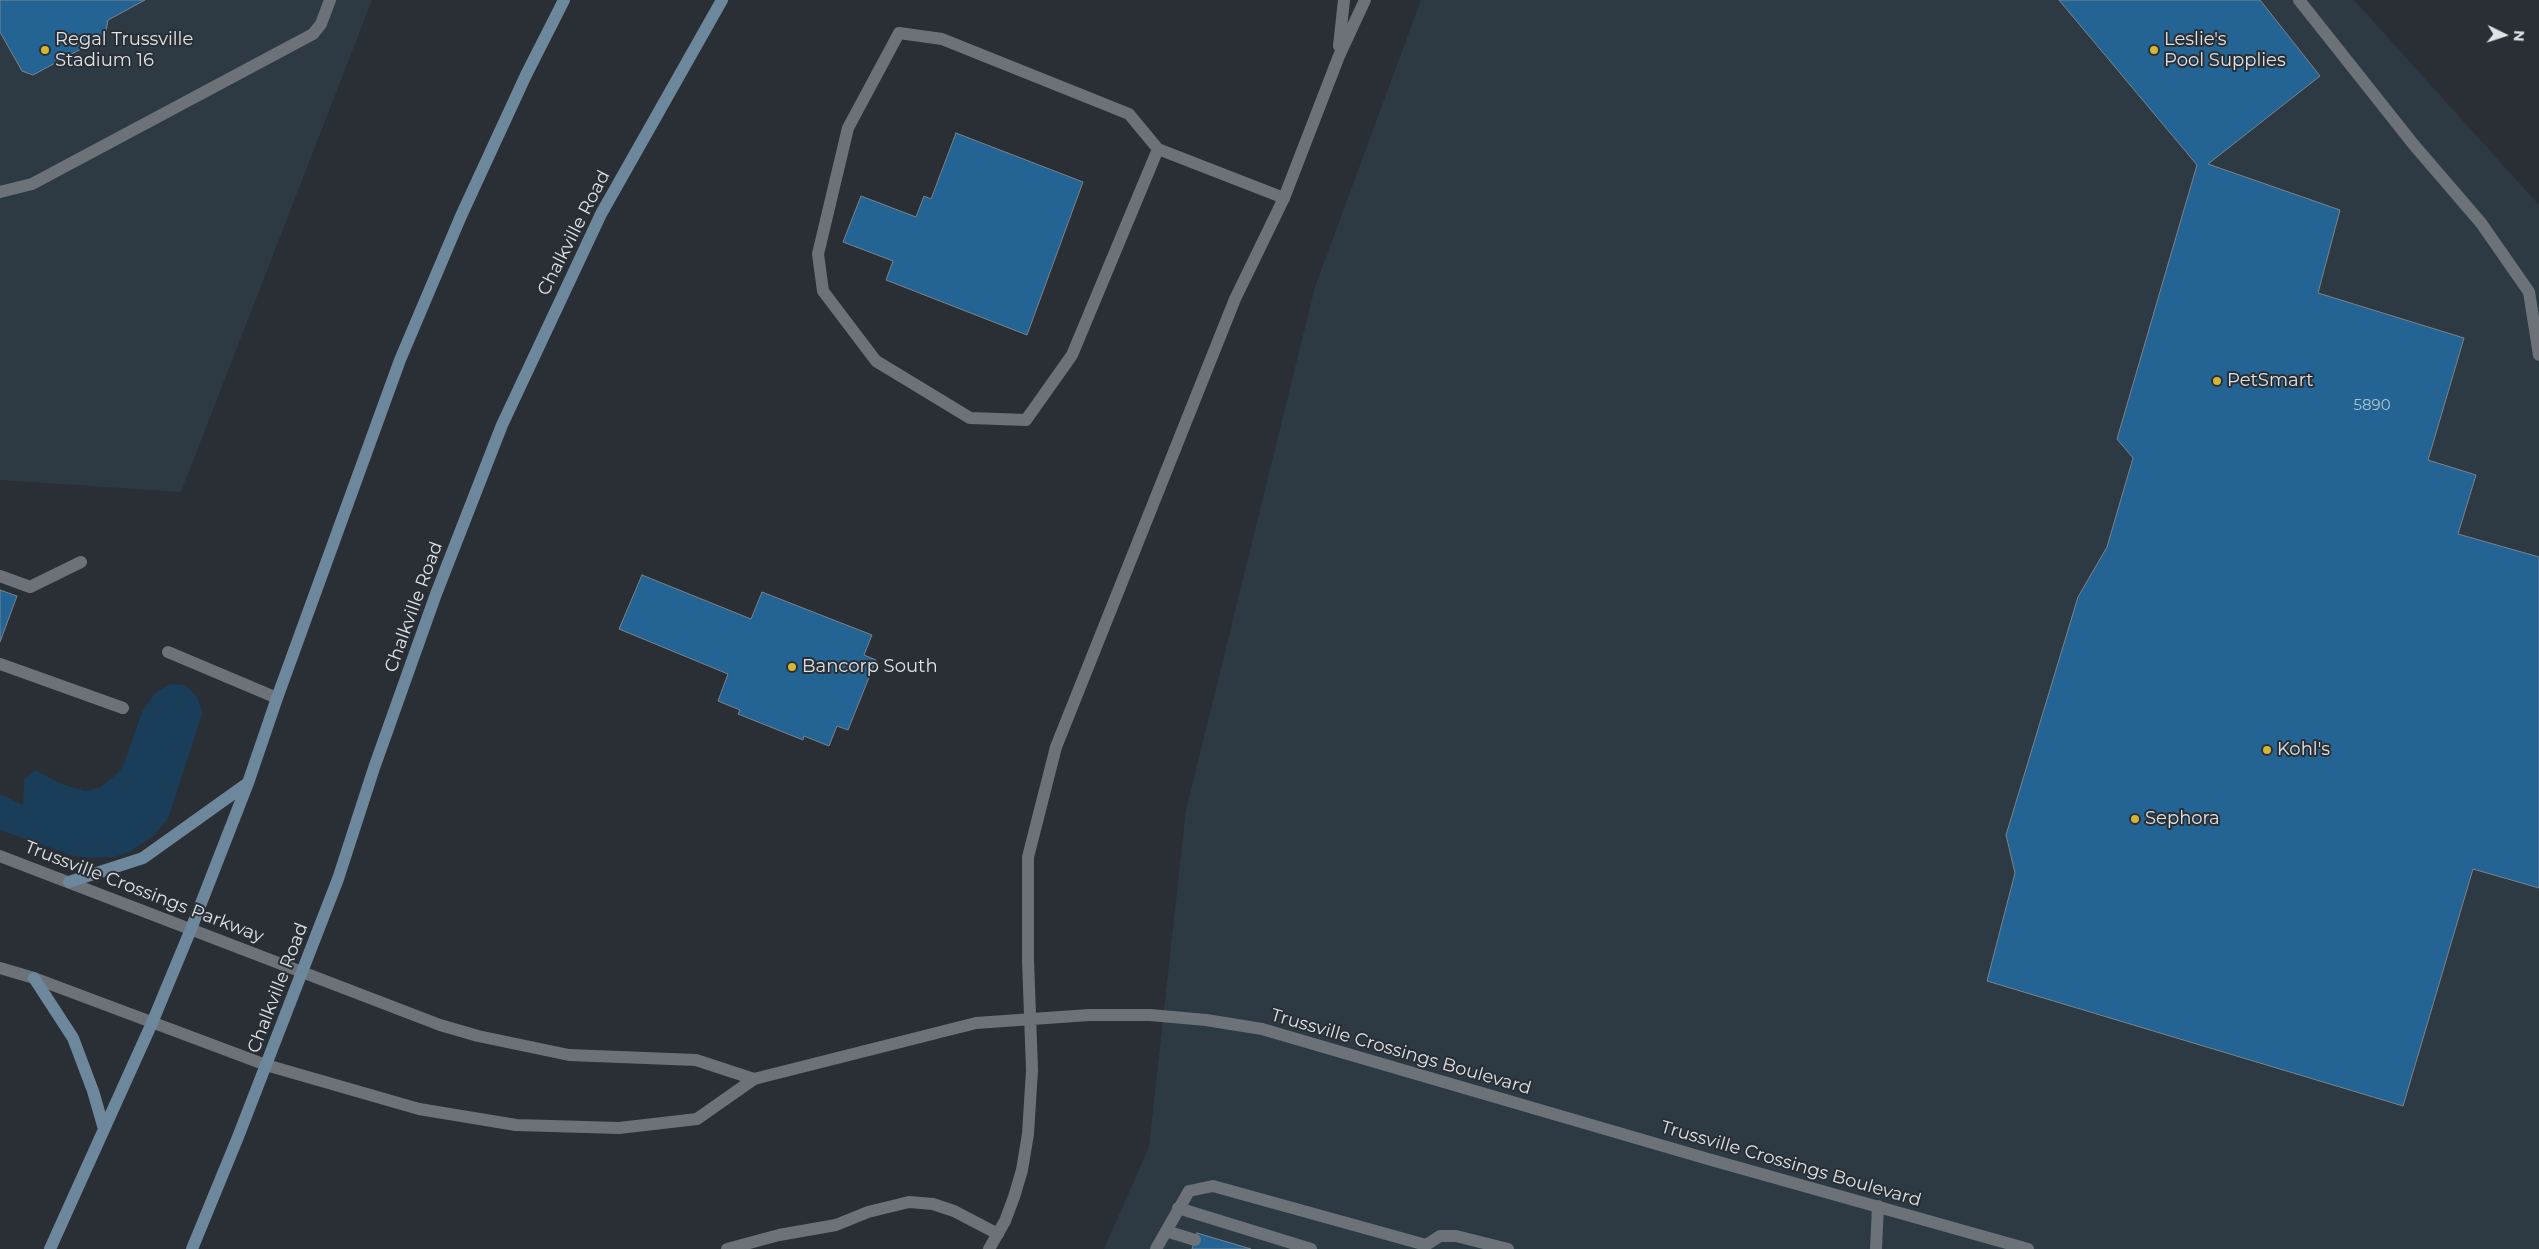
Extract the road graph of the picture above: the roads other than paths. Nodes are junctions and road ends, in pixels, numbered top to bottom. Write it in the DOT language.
graph roads {
  1 [pos="330,0"];
  2 [pos="564,0"];
  3 [pos="722,0"];
  4 [pos="1344,0"];
  5 [pos="1365,0"];
  6 [pos="2299,0"];
  7 [pos="1339,56"];
  8 [pos="1158,149"];
  9 [pos="0,192"];
  10 [pos="1284,198"];
  11 [pos="2539,355"];
  12 [pos="81,562"];
  13 [pos="0,576"];
  14 [pos="168,652"];
  15 [pos="0,664"];
  16 [pos="277,698"];
  17 [pos="123,708"];
  18 [pos="248,784"];
  19 [pos="0,856"];
  20 [pos="69,882"];
  21 [pos="191,929"];
  22 [pos="0,968"];
  23 [pos="303,972"];
  24 [pos="34,978"];
  25 [pos="1031,1019"];
  26 [pos="152,1023"];
  27 [pos="266,1065"];
  28 [pos="754,1079"];
  29 [pos="104,1129"];
  30 [pos="1878,1206"];
  31 [pos="1178,1208"];
  32 [pos="1166,1231"];
  33 [pos="998,1234"];
  34 [pos="1195,1240"];
  35 [pos="1425,1247"];
  36 [pos="50,1249"];
  37 [pos="192,1249"];
  38 [pos="727,1249"];
  39 [pos="989,1249"];
  40 [pos="1156,1249"];
  41 [pos="1311,1249"];
  42 [pos="1508,1249"];
  43 [pos="1876,1249"];
  44 [pos="2028,1249"];
  1 -- 9 [label="street"];
  2 -- 16 [label="main road"];
  3 -- 23 [label="main road, Chalkville Road"];
  4 -- 7 [label="street"];
  5 -- 7 [label="street"];
  6 -- 11 [label="street"];
  7 -- 10 [label="street"];
  8 -- 8 [label="street"];
  8 -- 10 [label="street"];
  10 -- 25 [label="street"];
  12 -- 13 [label="street"];
  14 -- 16 [label="street"];
  15 -- 17 [label="street"];
  16 -- 18 [label="main road"];
  18 -- 20 [label="main road"];
  18 -- 21 [label="main road"];
  19 -- 20 [label="street, Trussville Crossings Parkway"];
  20 -- 21 [label="street, Trussville Crossings Parkway"];
  21 -- 23 [label="street, Trussville Crossings Parkway"];
  21 -- 26 [label="main road"];
  22 -- 24 [label="street"];
  23 -- 27 [label="main road, Chalkville Road"];
  23 -- 28 [label="street"];
  24 -- 26 [label="street"];
  24 -- 29 [label="main road"];
  25 -- 28 [label="street, Trussville Crossings Boulevard"];
  25 -- 30 [label="street, Trussville Crossings Boulevard"];
  25 -- 33 [label="street"];
  26 -- 27 [label="street"];
  26 -- 29 [label="main road"];
  27 -- 28 [label="street, Trussville Crossings Boulevard"];
  27 -- 37 [label="main road, Chalkville Road"];
  29 -- 36 [label="main road"];
  30 -- 43 [label="street"];
  30 -- 44 [label="street, Trussville Crossings Boulevard"];
  31 -- 32 [label="street"];
  31 -- 35 [label="street"];
  31 -- 41 [label="street"];
  32 -- 34 [label="street"];
  32 -- 40 [label="street"];
  33 -- 38 [label="street"];
  33 -- 39 [label="street"];
  35 -- 42 [label="street"];
}
